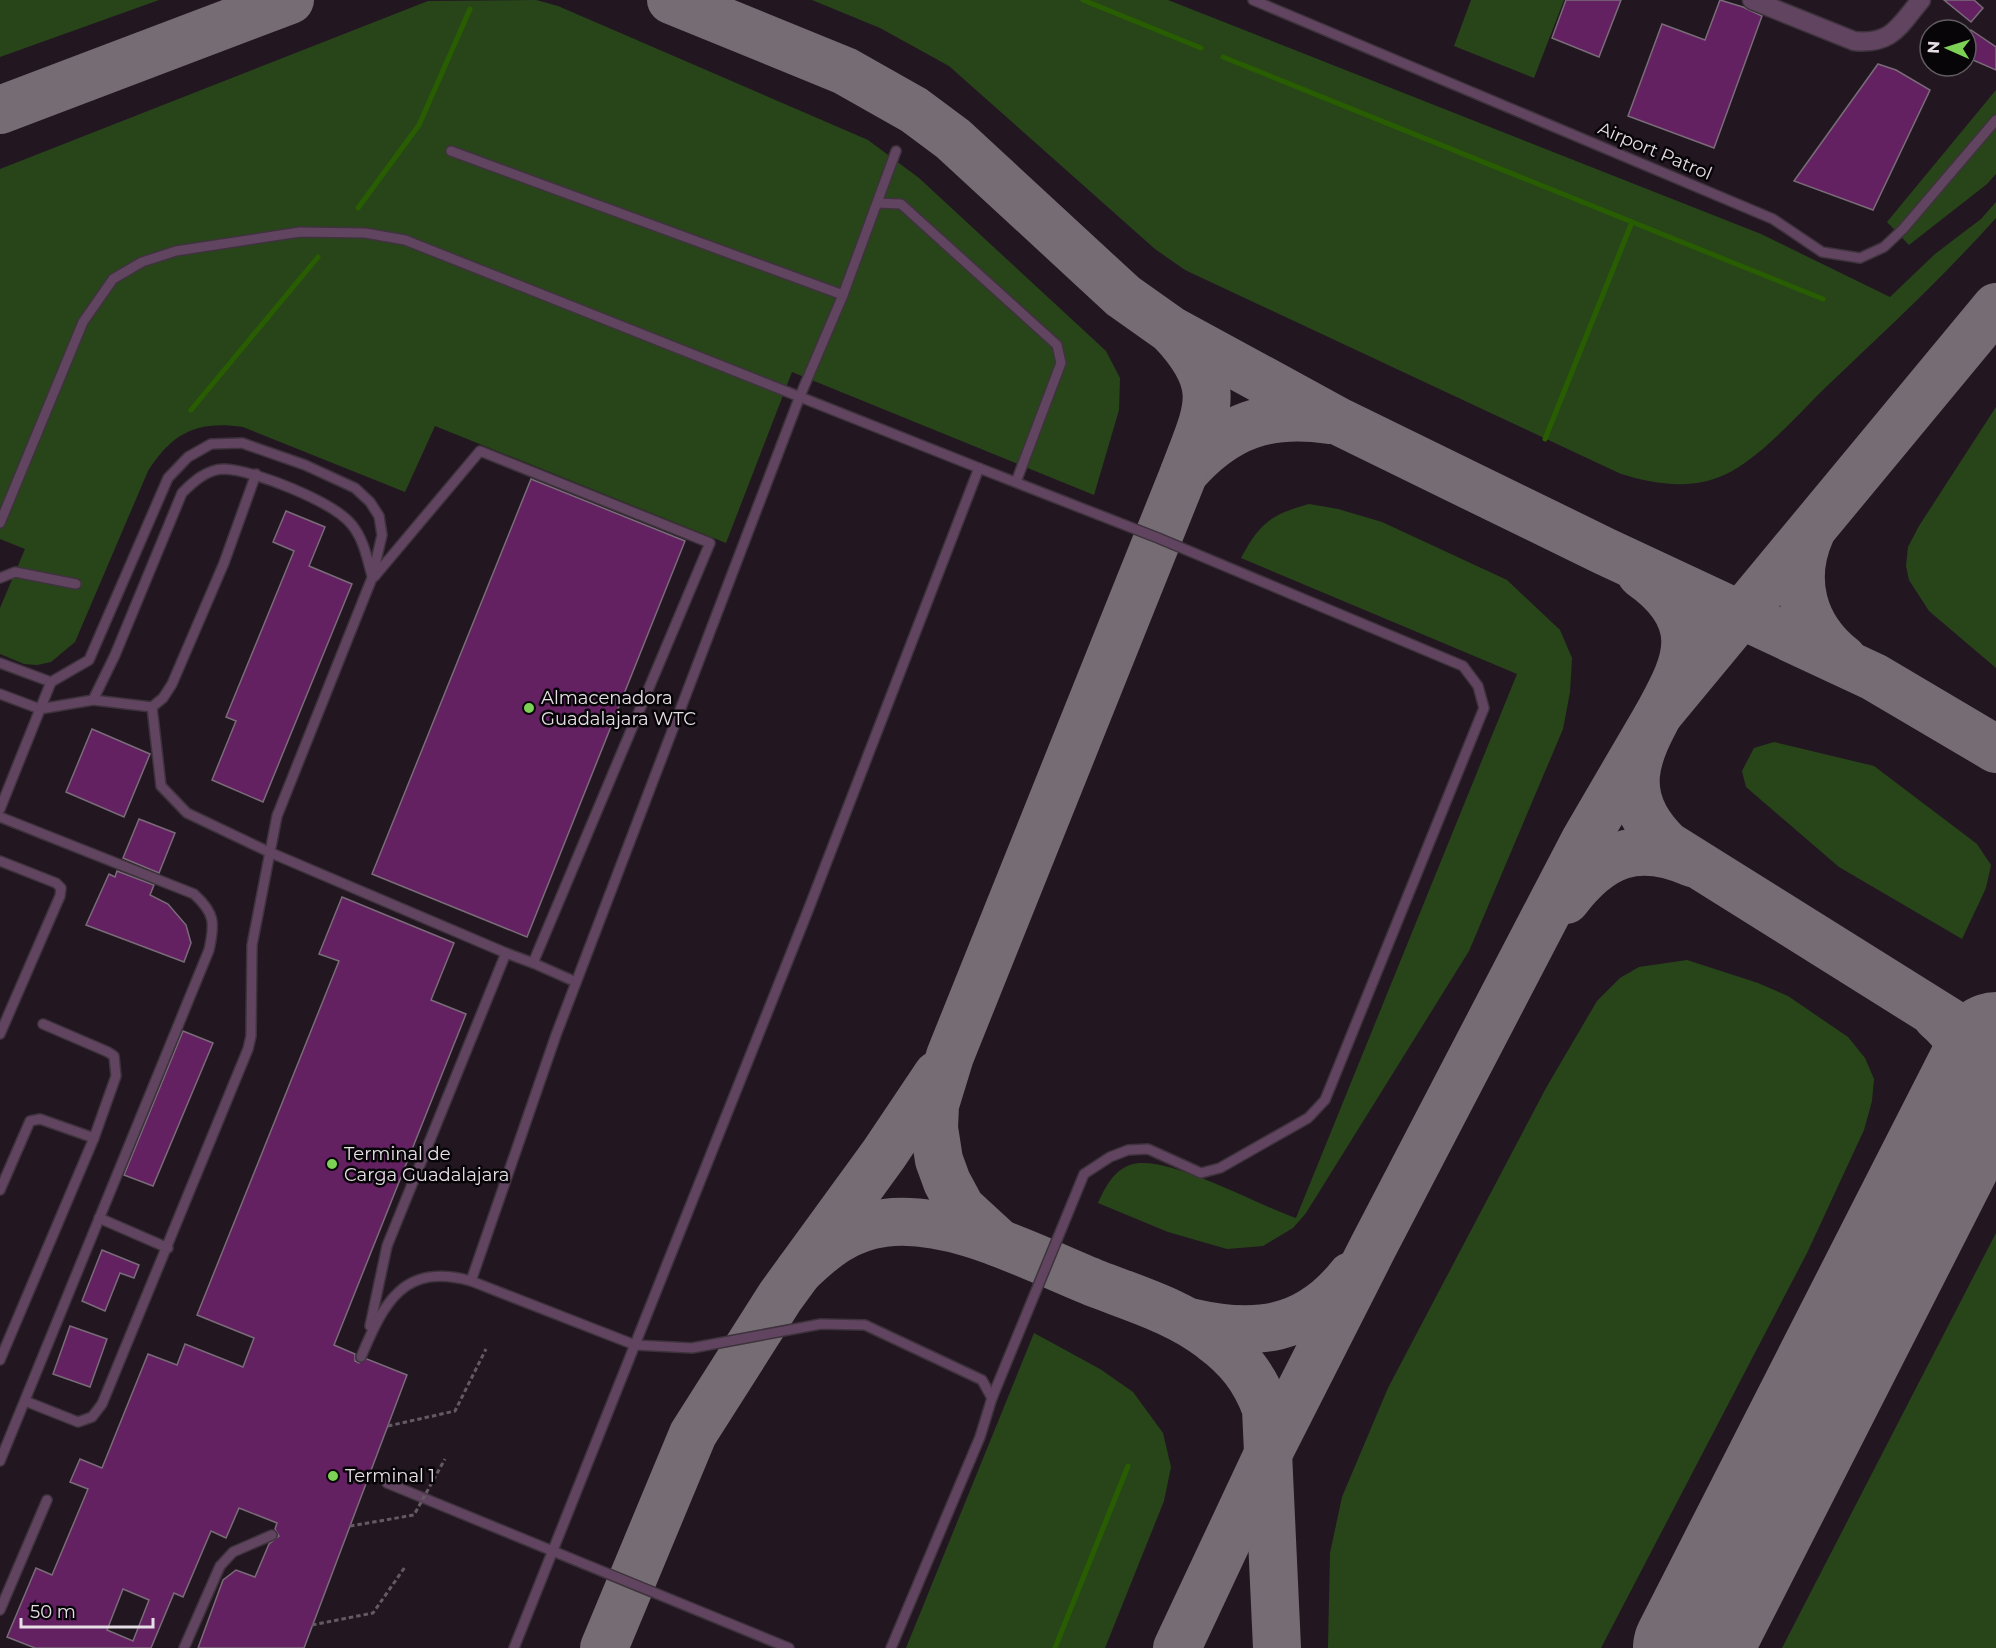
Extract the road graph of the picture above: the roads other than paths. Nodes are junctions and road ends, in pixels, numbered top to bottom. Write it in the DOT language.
graph roads {
  1 [pos="1253,0"];
  2 [pos="1752,0"];
  3 [pos="1921,0"];
  4 [pos="1996,120"];
  5 [pos="451,151"];
  6 [pos="897,151"];
  7 [pos="877,203"];
  8 [pos="843,295"];
  9 [pos="800,396"];
  10 [pos="980,468"];
  11 [pos="256,474"];
  12 [pos="1016,482"];
  13 [pos="0,523"];
  14 [pos="0,578"];
  15 [pos="372,578"];
  16 [pos="76,584"];
  17 [pos="0,663"];
  18 [pos="51,682"];
  19 [pos="0,694"];
  20 [pos="93,700"];
  21 [pos="152,707"];
  22 [pos="40,709"];
  23 [pos="0,809"];
  24 [pos="0,817"];
  25 [pos="269,852"];
  26 [pos="0,861"];
  27 [pos="506,952"];
  28 [pos="533,963"];
  29 [pos="576,982"];
  30 [pos="43,1024"];
  31 [pos="0,1034"];
  32 [pos="94,1138"];
  33 [pos="0,1190"];
  34 [pos="99,1218"];
  35 [pos="168,1248"];
  36 [pos="471,1281"];
  37 [pos="635,1345"];
  38 [pos="0,1360"];
  39 [pos="992,1398"];
  40 [pos="25,1401"];
  41 [pos="0,1461"];
  42 [pos="387,1483"];
  43 [pos="48,1500"];
  44 [pos="272,1535"];
  45 [pos="551,1553"];
  46 [pos="0,1610"];
  47 [pos="184,1648"];
  48 [pos="514,1648"];
  49 [pos="789,1648"];
  50 [pos="891,1648"];
  1 -- 4 [label="lane, Airport Patrol"];
  2 -- 3 [label="street"];
  5 -- 8 [label="lane"];
  6 -- 7 [label="lane"];
  7 -- 8 [label="lane"];
  7 -- 12 [label="lane"];
  8 -- 9 [label="lane"];
  9 -- 10 [label="lane"];
  9 -- 13 [label="lane"];
  9 -- 29 [label="lane"];
  10 -- 12 [label="lane"];
  10 -- 37 [label="lane"];
  11 -- 15 [label="lane"];
  11 -- 20 [label="lane"];
  11 -- 21 [label="lane"];
  12 -- 39 [label="lane"];
  14 -- 16 [label="lane"];
  15 -- 18 [label="lane"];
  15 -- 25 [label="lane"];
  15 -- 28 [label="lane"];
  17 -- 18 [label="lane"];
  18 -- 22 [label="lane"];
  19 -- 22 [label="lane"];
  20 -- 21 [label="lane"];
  20 -- 22 [label="lane"];
  21 -- 25 [label="lane"];
  22 -- 23 [label="lane"];
  24 -- 34 [label="lane"];
  25 -- 27 [label="lane"];
  25 -- 35 [label="lane"];
  26 -- 31 [label="lane"];
  27 -- 28 [label="lane"];
  27 -- 36 [label="lane"];
  28 -- 29 [label="lane"];
  29 -- 36 [label="lane"];
  30 -- 32 [label="lane"];
  32 -- 33 [label="lane"];
  32 -- 38 [label="lane"];
  34 -- 35 [label="lane"];
  34 -- 40 [label="lane"];
  35 -- 40 [label="lane"];
  36 -- 37 [label="lane"];
  37 -- 39 [label="lane"];
  37 -- 45 [label="lane"];
  39 -- 50 [label="lane"];
  40 -- 41 [label="lane"];
  42 -- 45 [label="lane"];
  43 -- 46 [label="lane"];
  44 -- 47 [label="lane"];
  45 -- 48 [label="lane"];
  45 -- 49 [label="lane"];
}
